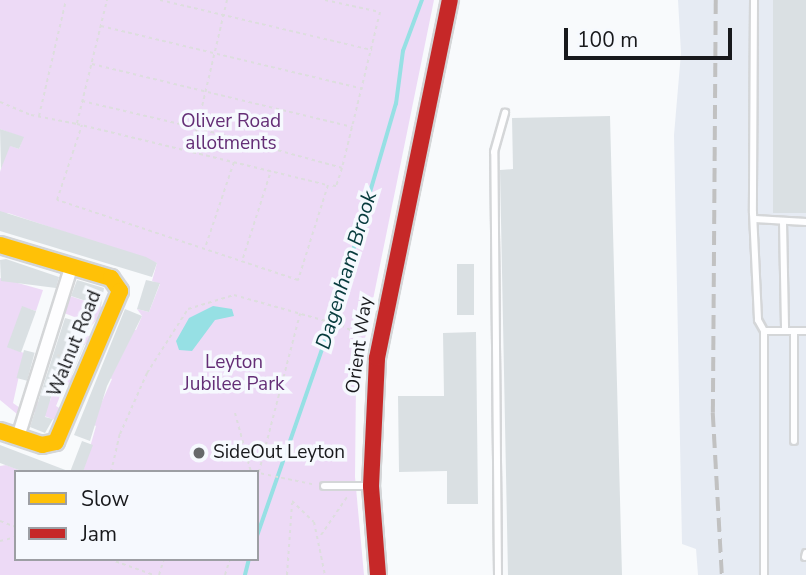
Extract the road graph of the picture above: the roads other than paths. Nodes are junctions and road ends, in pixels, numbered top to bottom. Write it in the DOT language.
graph roads {
  1 [pos="450,0"];
  2 [pos="754,0"];
  3 [pos="505,113"];
  4 [pos="755,219"];
  5 [pos="783,222"];
  6 [pos="806,222"];
  7 [pos="0,244"];
  8 [pos="72,265"];
  9 [pos="764,331"];
  10 [pos="785,331"];
  11 [pos="794,331"];
  12 [pos="806,331"];
  13 [pos="0,431"];
  14 [pos="18,437"];
  15 [pos="794,441"];
  16 [pos="324,486"];
  17 [pos="371,486"];
  18 [pos="379,575"];
  19 [pos="498,575"];
  20 [pos="764,575"];
  1 -- 17 [label="street, Orient Way"];
  2 -- 4 [label="lane"];
  3 -- 19 [label="lane"];
  4 -- 5 [label="lane"];
  4 -- 9 [label="lane"];
  5 -- 6 [label="lane"];
  5 -- 10 [label="lane"];
  7 -- 8 [label="street, Walnut Road"];
  8 -- 14 [label="street"];
  8 -- 14 [label="street, Walnut Road"];
  9 -- 10 [label="lane"];
  9 -- 20 [label="lane"];
  10 -- 11 [label="lane"];
  11 -- 12 [label="lane"];
  11 -- 15 [label="lane"];
  13 -- 14 [label="street, Walnut Road"];
  16 -- 17 [label="lane"];
  17 -- 18 [label="street, Orient Way"];
}
